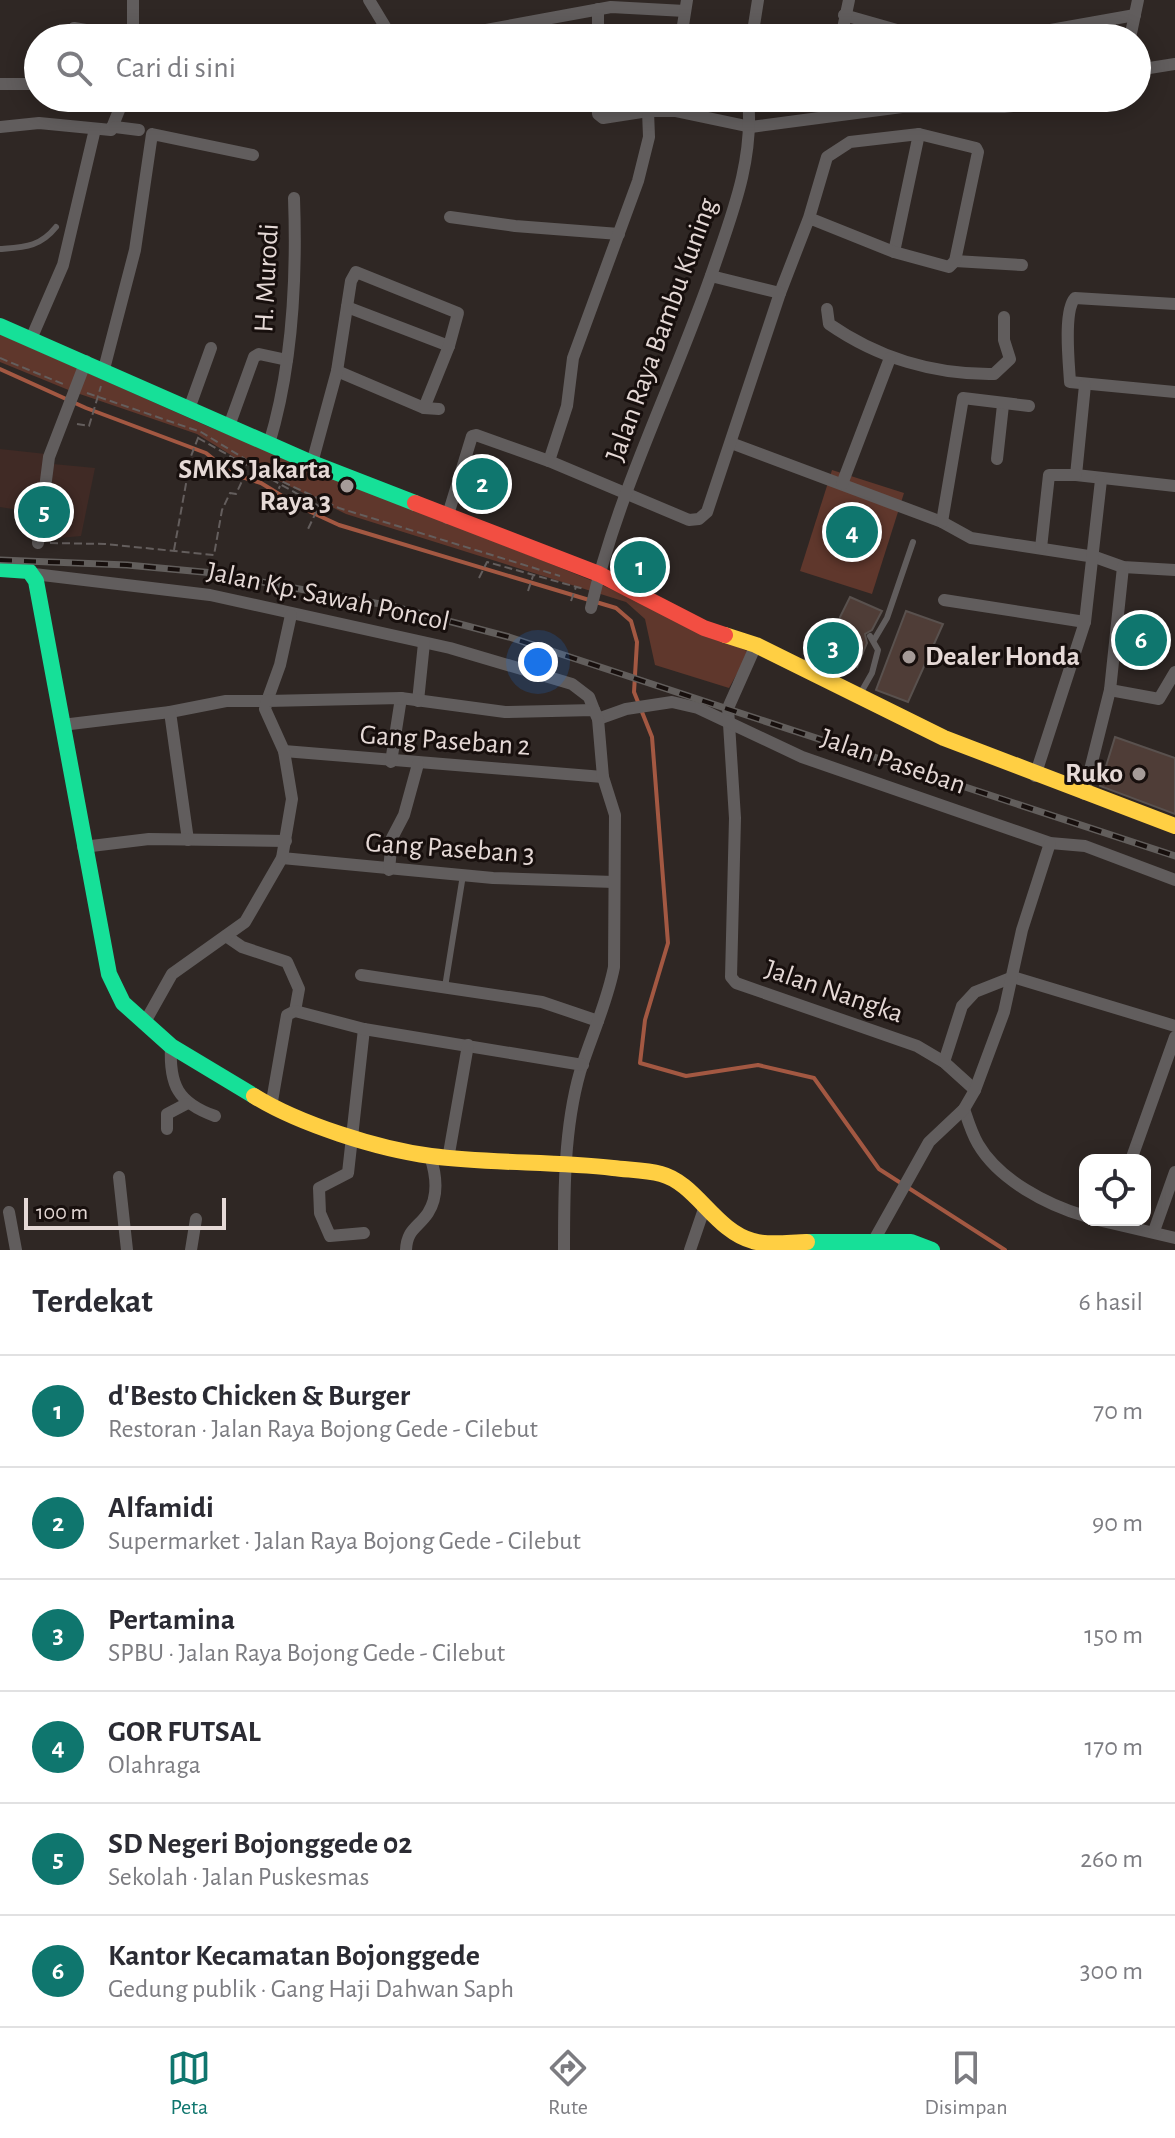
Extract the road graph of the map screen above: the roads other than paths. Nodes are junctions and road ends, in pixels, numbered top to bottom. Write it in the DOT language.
graph roads {
  1 [pos="133,0"];
  2 [pos="369,0"];
  3 [pos="550,0"];
  4 [pos="758,0"];
  5 [pos="849,0"];
  6 [pos="1138,0"];
  7 [pos="607,5"];
  8 [pos="686,6"];
  9 [pos="844,15"];
  10 [pos="1135,15"];
  11 [pos="548,16"];
  12 [pos="133,24"];
  13 [pos="384,24"];
  14 [pos="509,24"];
  15 [pos="754,24"];
  16 [pos="843,24"];
  17 [pos="876,24"];
  18 [pos="1085,24"];
  19 [pos="1133,24"];
  20 [pos="1175,64"];
  21 [pos="1151,68"];
  22 [pos="0,84"];
  23 [pos="24,84"];
  24 [pos="120,112"];
  25 [pos="598,112"];
  26 [pos="658,112"];
  27 [pos="699,112"];
  28 [pos="749,112"];
  29 [pos="832,112"];
  30 [pos="860,112"];
  31 [pos="832,115"];
  32 [pos="648,116"];
  33 [pos="0,127"];
  34 [pos="115,127"];
  35 [pos="751,127"];
  36 [pos="95,129"];
  37 [pos="139,130"];
  38 [pos="919,134"];
  39 [pos="253,155"];
  40 [pos="294,198"];
  41 [pos="450,217"];
  42 [pos="809,218"];
  43 [pos="56,227"];
  44 [pos="619,234"];
  45 [pos="0,249"];
  46 [pos="894,252"];
  47 [pos="955,261"];
  48 [pos="1022,265"];
  49 [pos="711,276"];
  50 [pos="780,293"];
  51 [pos="1175,304"];
  52 [pos="347,307"];
  53 [pos="827,309"];
  54 [pos="1004,317"];
  55 [pos="0,326"];
  56 [pos="31,339"];
  57 [pos="449,346"];
  58 [pos="211,348"];
  59 [pos="890,358"];
  60 [pos="287,360"];
  61 [pos="86,361"];
  62 [pos="104,369"];
  63 [pos="337,371"];
  64 [pos="1085,385"];
  65 [pos="1175,392"];
  66 [pos="1003,405"];
  67 [pos="1029,406"];
  68 [pos="424,408"];
  69 [pos="189,409"];
  70 [pos="439,409"];
  71 [pos="229,426"];
  72 [pos="731,443"];
  73 [pos="269,444"];
  74 [pos="997,459"];
  75 [pos="549,461"];
  76 [pos="312,463"];
  77 [pos="1076,475"];
  78 [pos="1101,480"];
  79 [pos="842,484"];
  80 [pos="1175,486"];
  81 [pos="626,493"];
  82 [pos="447,518"];
  83 [pos="942,522"];
  84 [pos="913,542"];
  85 [pos="38,543"];
  86 [pos="1041,548"];
  87 [pos="1095,557"];
  88 [pos="1123,567"];
  89 [pos="0,569"];
  90 [pos="1175,570"];
  91 [pos="34,574"];
  92 [pos="596,587"];
  93 [pos="944,600"];
  94 [pos="591,608"];
  95 [pos="291,615"];
  96 [pos="837,622"];
  97 [pos="1085,622"];
  98 [pos="424,643"];
  99 [pos="756,645"];
  100 [pos="802,671"];
  101 [pos="1175,672"];
  102 [pos="1110,690"];
  103 [pos="401,698"];
  104 [pos="858,698"];
  105 [pos="267,701"];
  106 [pos="418,701"];
  107 [pos="170,712"];
  108 [pos="596,714"];
  109 [pos="729,719"];
  110 [pos="62,725"];
  111 [pos="284,751"];
  112 [pos="391,762"];
  113 [pos="418,764"];
  114 [pos="1035,776"];
  115 [pos="603,777"];
  116 [pos="1084,794"];
  117 [pos="1175,826"];
  118 [pos="188,840"];
  119 [pos="286,841"];
  120 [pos="1050,843"];
  121 [pos="83,847"];
  122 [pos="282,858"];
  123 [pos="389,870"];
  124 [pos="463,875"];
  125 [pos="1175,880"];
  126 [pos="614,882"];
  127 [pos="226,936"];
  128 [pos="361,975"];
  129 [pos="1013,977"];
  130 [pos="445,990"];
  131 [pos="295,1011"];
  132 [pos="598,1021"];
  133 [pos="145,1022"];
  134 [pos="1175,1026"];
  135 [pos="364,1029"];
  136 [pos="1175,1037"];
  137 [pos="468,1045"];
  138 [pos="171,1046"];
  139 [pos="944,1062"];
  140 [pos="583,1065"];
  141 [pos="975,1090"];
  142 [pos="186,1104"];
  143 [pos="271,1107"];
  144 [pos="964,1109"];
  145 [pos="215,1116"];
  146 [pos="167,1129"];
  147 [pos="351,1136"];
  148 [pos="1133,1154"];
  149 [pos="430,1156"];
  150 [pos="448,1159"];
  151 [pos="567,1163"];
  152 [pos="1175,1172"];
  153 [pos="119,1177"];
  154 [pos="704,1209"];
  155 [pos="9,1212"];
  156 [pos="1079,1214"];
  157 [pos="196,1219"];
  158 [pos="1130,1226"];
  159 [pos="1154,1231"];
  160 [pos="364,1233"];
  161 [pos="1175,1238"];
  162 [pos="866,1245"];
  163 [pos="16,1250"];
  164 [pos="127,1250"];
  165 [pos="191,1250"];
  166 [pos="406,1250"];
  167 [pos="564,1250"];
  168 [pos="690,1250"];
  169 [pos="931,1250"];
  1 -- 12 [label="street"];
  2 -- 13 [label="street"];
  3 -- 11 [label="street"];
  4 -- 15 [label="street"];
  5 -- 9 [label="street"];
  6 -- 10 [label="street"];
  7 -- 8 [label="street"];
  7 -- 11 [label="street"];
  9 -- 16 [label="street"];
  9 -- 17 [label="street"];
  10 -- 18 [label="street"];
  10 -- 19 [label="street"];
  11 -- 14 [label="street"];
  20 -- 21 [label="street"];
  22 -- 23 [label="street"];
  24 -- 34 [label="street"];
  25 -- 32 [label="street"];
  26 -- 32 [label="street"];
  27 -- 35 [label="street"];
  28 -- 35 [label="street, Jalan Raya Bambu Kuning"];
  29 -- 31 [label="street"];
  30 -- 31 [label="street"];
  31 -- 35 [label="street"];
  32 -- 44 [label="street"];
  33 -- 36 [label="street"];
  34 -- 36 [label="street"];
  34 -- 37 [label="street"];
  35 -- 49 [label="street, Jalan Raya Bambu Kuning"];
  36 -- 56 [label="street"];
  38 -- 42 [label="street"];
  38 -- 46 [label="street"];
  38 -- 47 [label="street"];
  39 -- 62 [label="street"];
  40 -- 60 [label="street, H. Murodi"];
  41 -- 44 [label="street"];
  42 -- 46 [label="street"];
  42 -- 50 [label="street"];
  43 -- 45 [label="lane"];
  44 -- 75 [label="street"];
  46 -- 47 [label="street"];
  47 -- 48 [label="street"];
  49 -- 50 [label="street"];
  49 -- 81 [label="street, Jalan Raya Bambu Kuning"];
  50 -- 72 [label="street"];
  51 -- 64 [label="street"];
  52 -- 57 [label="street"];
  52 -- 57 [label="street"];
  52 -- 63 [label="street"];
  53 -- 59 [label="street"];
  54 -- 59 [label="street"];
  55 -- 56 [label="street"];
  56 -- 61 [label="street"];
  57 -- 68 [label="street"];
  58 -- 69 [label="street"];
  59 -- 79 [label="street"];
  60 -- 71 [label="street, H. Murodi"];
  60 -- 73 [label="street, H. Murodi"];
  61 -- 62 [label="street"];
  61 -- 85 [label="street"];
  62 -- 69 [label="street"];
  63 -- 68 [label="street"];
  63 -- 76 [label="street"];
  64 -- 65 [label="street"];
  64 -- 77 [label="street"];
  66 -- 67 [label="street"];
  66 -- 74 [label="street"];
  66 -- 83 [label="street"];
  68 -- 70 [label="street"];
  69 -- 71 [label="street"];
  71 -- 73 [label="street"];
  72 -- 79 [label="street"];
  72 -- 81 [label="street"];
  73 -- 76 [label="street"];
  75 -- 81 [label="street"];
  75 -- 82 [label="street"];
  76 -- 82 [label="street"];
  77 -- 78 [label="street"];
  77 -- 86 [label="street"];
  78 -- 80 [label="street"];
  78 -- 87 [label="street"];
  79 -- 83 [label="street"];
  81 -- 92 [label="street, Jalan Raya Bambu Kuning"];
  82 -- 92 [label="street"];
  83 -- 86 [label="street"];
  84 -- 104 [label="lane"];
  86 -- 87 [label="street"];
  87 -- 88 [label="street"];
  87 -- 97 [label="street"];
  88 -- 90 [label="street"];
  88 -- 102 [label="street"];
  89 -- 91 [label="street"];
  91 -- 95 [label="street, Jalan Kp. Sawah Poncol"];
  91 -- 110 [label="street"];
  92 -- 94 [label="street, Jalan Raya Bambu Kuning"];
  92 -- 99 [label="street"];
  93 -- 97 [label="street"];
  95 -- 98 [label="street, Jalan Kp. Sawah Poncol"];
  95 -- 105 [label="street"];
  96 -- 100 [label="lane"];
  97 -- 114 [label="street"];
  98 -- 106 [label="street"];
  98 -- 108 [label="street, Jalan Kp. Sawah Poncol"];
  99 -- 100 [label="street"];
  99 -- 109 [label="street"];
  100 -- 104 [label="street"];
  101 -- 102 [label="street"];
  102 -- 116 [label="street"];
  103 -- 105 [label="street, Jalan Paseban"];
  103 -- 106 [label="street, Jalan Paseban"];
  103 -- 112 [label="street"];
  104 -- 114 [label="street"];
  105 -- 107 [label="street, Jalan Paseban"];
  105 -- 111 [label="street"];
  106 -- 108 [label="street, Jalan Paseban"];
  107 -- 110 [label="street, Jalan Paseban"];
  107 -- 118 [label="street"];
  108 -- 109 [label="street, Jalan Paseban"];
  108 -- 115 [label="street"];
  109 -- 120 [label="street, Jalan Paseban"];
  109 -- 139 [label="street, Jalan Nangka"];
  110 -- 121 [label="street"];
  111 -- 112 [label="street, Gang Paseban 2"];
  111 -- 119 [label="street"];
  112 -- 113 [label="street, Gang Paseban 2"];
  113 -- 115 [label="street, Gang Paseban 2"];
  113 -- 123 [label="street"];
  114 -- 116 [label="street"];
  115 -- 126 [label="street"];
  116 -- 117 [label="street"];
  118 -- 119 [label="street"];
  118 -- 121 [label="street"];
  119 -- 122 [label="street"];
  120 -- 125 [label="street, Jalan Paseban"];
  120 -- 129 [label="street"];
  121 -- 133 [label="street"];
  122 -- 123 [label="street, Gang Paseban 3"];
  122 -- 127 [label="street"];
  123 -- 124 [label="street, Gang Paseban 3"];
  124 -- 126 [label="street, Gang Paseban 3"];
  124 -- 130 [label="lane"];
  126 -- 132 [label="street"];
  127 -- 131 [label="street"];
  127 -- 133 [label="street"];
  128 -- 130 [label="street"];
  129 -- 134 [label="street"];
  129 -- 139 [label="street"];
  129 -- 141 [label="street"];
  130 -- 132 [label="street"];
  131 -- 135 [label="street"];
  131 -- 143 [label="street"];
  132 -- 140 [label="street"];
  133 -- 138 [label="street"];
  135 -- 137 [label="street"];
  135 -- 147 [label="street"];
  136 -- 148 [label="street"];
  137 -- 140 [label="street"];
  137 -- 150 [label="street"];
  138 -- 142 [label="street"];
  138 -- 143 [label="street"];
  139 -- 141 [label="street, Jalan Nangka"];
  140 -- 151 [label="street"];
  141 -- 144 [label="street"];
  142 -- 145 [label="street"];
  142 -- 146 [label="street"];
  143 -- 147 [label="street"];
  144 -- 156 [label="street"];
  144 -- 162 [label="street"];
  147 -- 149 [label="street"];
  147 -- 160 [label="street"];
  149 -- 150 [label="street"];
  149 -- 166 [label="street"];
  150 -- 151 [label="street"];
  151 -- 154 [label="street"];
  151 -- 167 [label="street"];
  152 -- 159 [label="street"];
  153 -- 164 [label="street"];
  154 -- 162 [label="street"];
  154 -- 168 [label="street"];
  155 -- 163 [label="street"];
  157 -- 165 [label="street"];
  158 -- 159 [label="street"];
  159 -- 161 [label="street"];
  162 -- 169 [label="street"];
}
